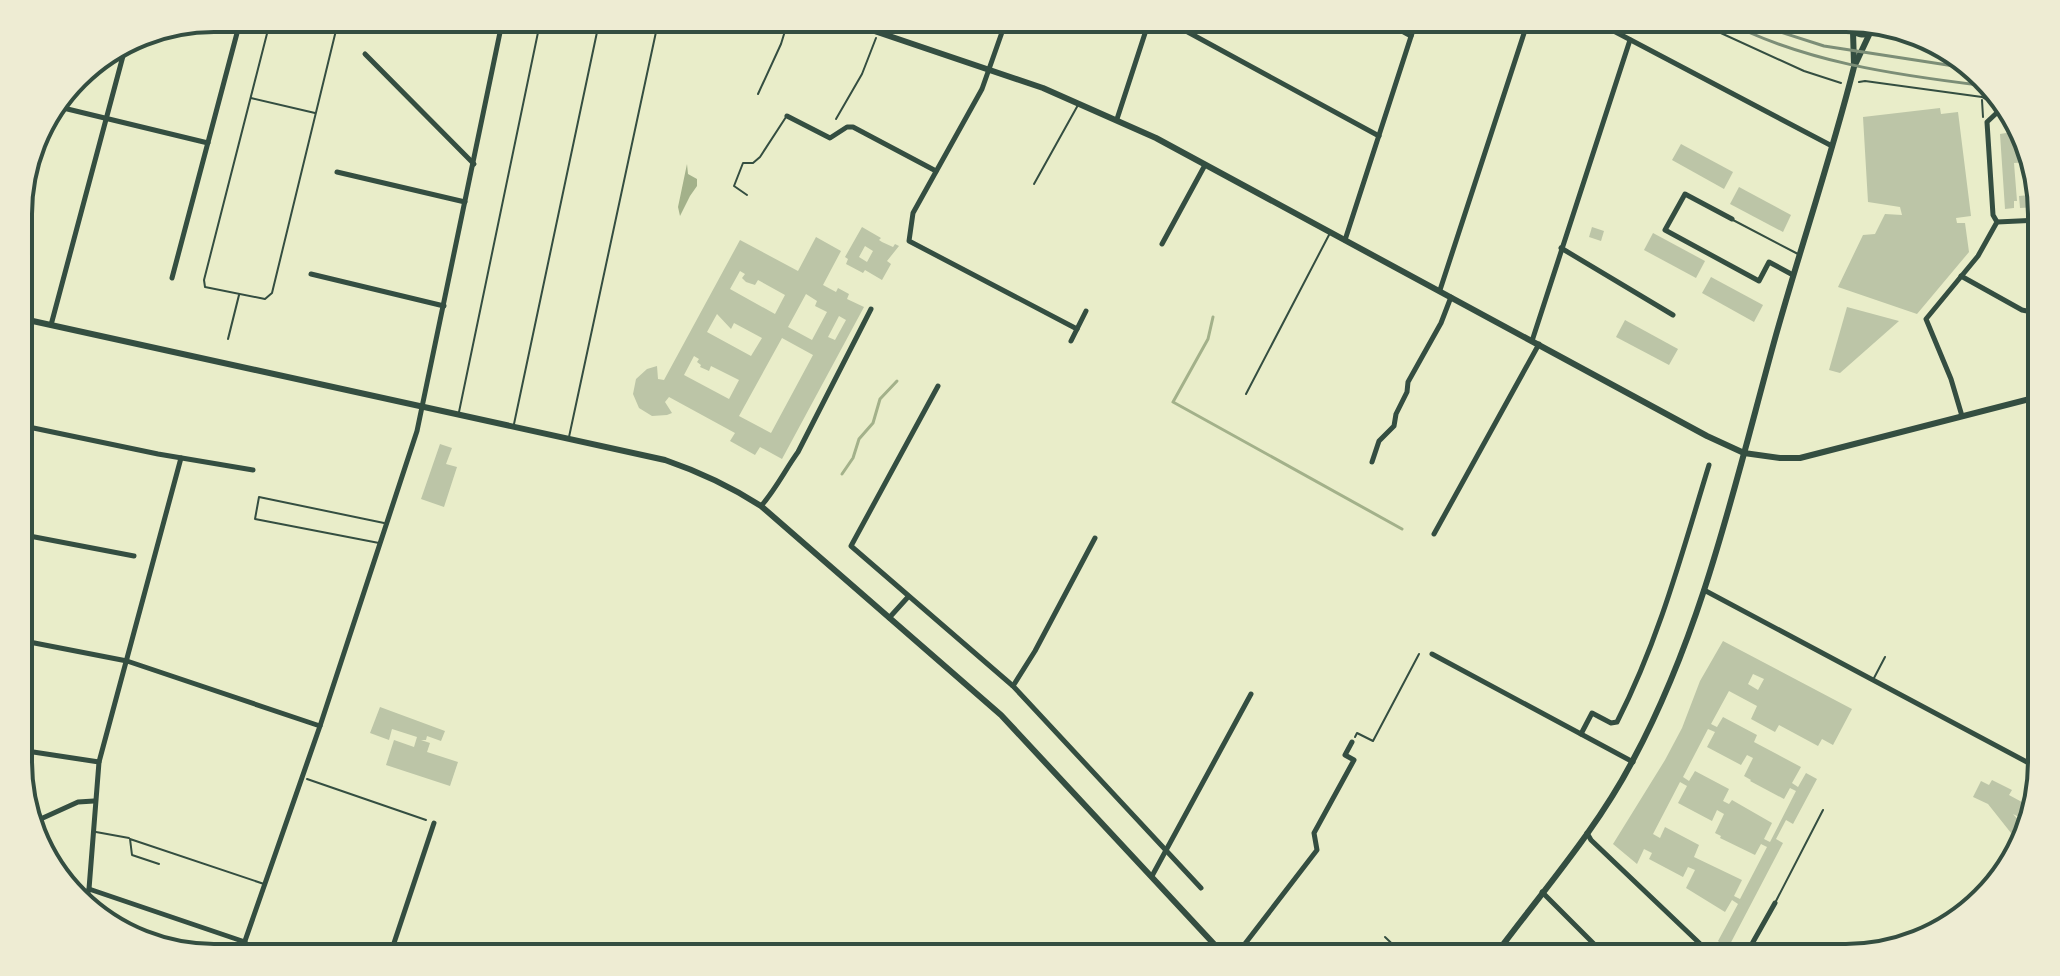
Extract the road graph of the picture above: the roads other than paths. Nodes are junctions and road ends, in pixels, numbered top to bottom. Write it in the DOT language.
graph roads {
  1 [pos="237,32"];
  2 [pos="267,32"];
  3 [pos="336,32"];
  4 [pos="500,32"];
  5 [pos="538,32"];
  6 [pos="597,32"];
  7 [pos="656,32"];
  8 [pos="879,32"];
  9 [pos="1002,32"];
  10 [pos="1145,32"];
  11 [pos="1188,32"];
  12 [pos="1404,32"];
  13 [pos="1412,32"];
  14 [pos="1524,32"];
  15 [pos="1615,32"];
  16 [pos="1853,32"];
  17 [pos="1859,33"];
  18 [pos="1869,35"];
  19 [pos="1411,36"];
  20 [pos="1630,40"];
  21 [pos="365,54"];
  22 [pos="123,56"];
  23 [pos="1854,67"];
  24 [pos="990,70"];
  25 [pos="250,98"];
  26 [pos="1079,103"];
  27 [pos="66,109"];
  28 [pos="1997,113"];
  29 [pos="316,114"];
  30 [pos="787,116"];
  31 [pos="106,118"];
  32 [pos="1117,119"];
  33 [pos="1379,136"];
  34 [pos="208,143"];
  35 [pos="1832,146"];
  36 [pos="474,164"];
  37 [pos="1205,165"];
  38 [pos="936,171"];
  39 [pos="337,172"];
  40 [pos="1034,184"];
  41 [pos="747,195"];
  42 [pos="465,202"];
  43 [pos="1732,219"];
  44 [pos="2028,220"];
  45 [pos="1997,222"];
  46 [pos="1331,232"];
  47 [pos="1345,240"];
  48 [pos="1162,244"];
  49 [pos="1561,248"];
  50 [pos="1799,255"];
  51 [pos="311,274"];
  52 [pos="1793,275"];
  53 [pos="1961,276"];
  54 [pos="172,278"];
  55 [pos="1440,290"];
  56 [pos="239,294"];
  57 [pos="1451,297"];
  58 [pos="444,306"];
  59 [pos="871,309"];
  60 [pos="1086,311"];
  61 [pos="2028,311"];
  62 [pos="1673,315"];
  63 [pos="32,321"];
  64 [pos="51,325"];
  65 [pos="1077,329"];
  66 [pos="228,339"];
  67 [pos="1071,341"];
  68 [pos="1535,343"];
  69 [pos="938,386"];
  70 [pos="1246,394"];
  71 [pos="2028,399"];
  72 [pos="424,406"];
  73 [pos="459,414"];
  74 [pos="1962,416"];
  75 [pos="513,426"];
  76 [pos="32,428"];
  77 [pos="569,439"];
  78 [pos="1744,453"];
  79 [pos="181,458"];
  80 [pos="1372,462"];
  81 [pos="1709,465"];
  82 [pos="253,470"];
  83 [pos="761,506"];
  84 [pos="386,523"];
  85 [pos="1434,534"];
  86 [pos="32,536"];
  87 [pos="1095,538"];
  88 [pos="379,543"];
  89 [pos="134,556"];
  90 [pos="1704,590"];
  91 [pos="908,597"];
  92 [pos="889,618"];
  93 [pos="32,643"];
  94 [pos="1432,654"];
  95 [pos="1885,657"];
  96 [pos="127,661"];
  97 [pos="1873,679"];
  98 [pos="1013,686"];
  99 [pos="1251,694"];
  100 [pos="320,726"];
  101 [pos="1581,734"];
  102 [pos="1352,742"];
  103 [pos="32,752"];
  104 [pos="99,762"];
  105 [pos="1633,762"];
  106 [pos="2028,763"];
  107 [pos="94,801"];
  108 [pos="1823,810"];
  109 [pos="41,819"];
  110 [pos="434,823"];
  111 [pos="92,832"];
  112 [pos="1587,833"];
  113 [pos="130,839"];
  114 [pos="1167,850"];
  115 [pos="159,864"];
  116 [pos="1152,876"];
  117 [pos="266,884"];
  118 [pos="1201,888"];
  119 [pos="89,889"];
  120 [pos="1542,892"];
  121 [pos="88,893"];
  122 [pos="1775,903"];
  123 [pos="245,942"];
  124 [pos="394,944"];
  125 [pos="1214,944"];
  126 [pos="1245,944"];
  127 [pos="1503,944"];
  128 [pos="1594,944"];
  129 [pos="1700,944"];
  130 [pos="1752,944"];
  1 -- 34 [label="street"];
  2 -- 25 [label="lane"];
  3 -- 29 [label="lane"];
  4 -- 36 [label="street"];
  5 -- 73 [label="lane"];
  6 -- 75 [label="lane"];
  7 -- 77 [label="lane"];
  8 -- 24 [label="street"];
  9 -- 24 [label="street"];
  10 -- 32 [label="street"];
  11 -- 33 [label="street"];
  12 -- 19 [label="street"];
  13 -- 19 [label="street"];
  14 -- 55 [label="street"];
  15 -- 20 [label="street"];
  16 -- 23 [label="street"];
  17 -- 18 [label="street"];
  18 -- 23 [label="street"];
  19 -- 33 [label="street"];
  20 -- 35 [label="street"];
  20 -- 49 [label="street"];
  21 -- 36 [label="street"];
  22 -- 31 [label="street"];
  23 -- 35 [label="street"];
  24 -- 26 [label="street"];
  24 -- 38 [label="street"];
  25 -- 29 [label="lane"];
  25 -- 56 [label="lane"];
  26 -- 32 [label="street"];
  26 -- 40 [label="lane"];
  27 -- 31 [label="street"];
  28 -- 45 [label="street"];
  29 -- 56 [label="lane"];
  30 -- 38 [label="street"];
  30 -- 41 [label="lane"];
  31 -- 34 [label="street"];
  31 -- 64 [label="street"];
  32 -- 37 [label="street"];
  33 -- 47 [label="street"];
  34 -- 54 [label="street"];
  35 -- 50 [label="street"];
  36 -- 42 [label="street"];
  37 -- 46 [label="street"];
  37 -- 48 [label="street"];
  38 -- 65 [label="street"];
  39 -- 42 [label="street"];
  42 -- 58 [label="street"];
  43 -- 50 [label="lane"];
  43 -- 52 [label="street"];
  44 -- 45 [label="street"];
  45 -- 53 [label="street"];
  46 -- 47 [label="street"];
  46 -- 70 [label="lane"];
  47 -- 55 [label="street"];
  49 -- 62 [label="street"];
  49 -- 68 [label="street"];
  50 -- 52 [label="street"];
  51 -- 58 [label="street"];
  52 -- 78 [label="street"];
  53 -- 61 [label="street"];
  53 -- 74 [label="street"];
  55 -- 57 [label="street"];
  56 -- 66 [label="lane"];
  57 -- 68 [label="street"];
  57 -- 80 [label="street"];
  58 -- 72 [label="street"];
  59 -- 83 [label="street"];
  60 -- 65 [label="street"];
  63 -- 64 [label="street"];
  64 -- 72 [label="street"];
  65 -- 67 [label="street"];
  68 -- 78 [label="street"];
  68 -- 85 [label="street"];
  69 -- 91 [label="street"];
  71 -- 74 [label="street"];
  72 -- 73 [label="street"];
  72 -- 84 [label="street"];
  73 -- 75 [label="street"];
  74 -- 78 [label="street"];
  75 -- 77 [label="street"];
  76 -- 79 [label="street"];
  77 -- 83 [label="street"];
  78 -- 90 [label="street"];
  79 -- 82 [label="street"];
  79 -- 96 [label="street"];
  81 -- 101 [label="street"];
  83 -- 92 [label="street"];
  84 -- 88 [label="street"];
  84 -- 88 [label="lane"];
  86 -- 89 [label="street"];
  87 -- 98 [label="street"];
  88 -- 100 [label="street"];
  90 -- 97 [label="street"];
  90 -- 105 [label="street"];
  91 -- 92 [label="street"];
  91 -- 98 [label="street"];
  92 -- 116 [label="street"];
  93 -- 96 [label="street"];
  94 -- 101 [label="street"];
  95 -- 97 [label="lane"];
  96 -- 100 [label="street"];
  96 -- 104 [label="street"];
  97 -- 106 [label="street"];
  98 -- 114 [label="street"];
  99 -- 114 [label="street"];
  100 -- 117 [label="street"];
  101 -- 105 [label="street"];
  102 -- 126 [label="street"];
  103 -- 104 [label="street"];
  104 -- 107 [label="street"];
  105 -- 112 [label="street"];
  107 -- 109 [label="street"];
  107 -- 111 [label="street"];
  108 -- 122 [label="lane"];
  110 -- 124 [label="street"];
  111 -- 113 [label="lane"];
  111 -- 119 [label="street"];
  112 -- 120 [label="street"];
  112 -- 129 [label="street"];
  113 -- 115 [label="lane"];
  113 -- 117 [label="lane"];
  114 -- 116 [label="street"];
  114 -- 118 [label="street"];
  116 -- 125 [label="street"];
  117 -- 123 [label="street"];
  119 -- 121 [label="street"];
  119 -- 123 [label="street"];
  120 -- 127 [label="street"];
  120 -- 128 [label="street"];
  122 -- 130 [label="street"];
}
